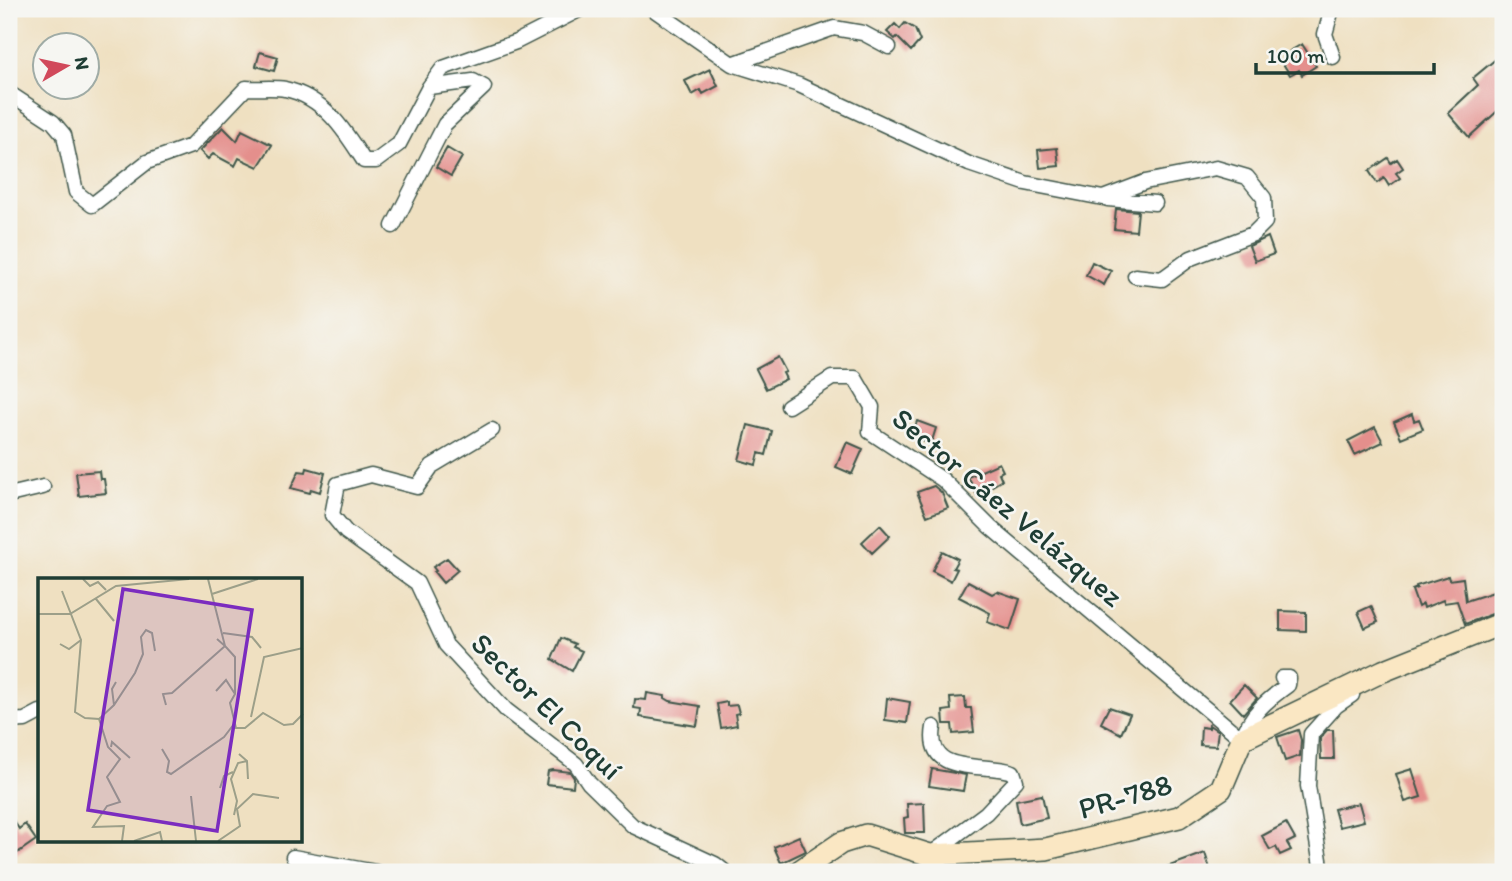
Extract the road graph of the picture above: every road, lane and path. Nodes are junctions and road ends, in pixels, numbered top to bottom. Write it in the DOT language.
graph roads {
  1 [pos="581,9"];
  2 [pos="653,9"];
  3 [pos="1332,9"];
  4 [pos="888,47"];
  5 [pos="1333,57"];
  6 [pos="732,64"];
  7 [pos="429,87"];
  8 [pos="9,93"];
  9 [pos="1103,198"];
  10 [pos="1155,203"];
  11 [pos="393,226"];
  12 [pos="1135,276"];
  13 [pos="788,406"];
  14 [pos="492,430"];
  15 [pos="43,487"];
  16 [pos="9,495"];
  17 [pos="1503,623"];
  18 [pos="1383,671"];
  19 [pos="1282,678"];
  20 [pos="38,713"];
  21 [pos="9,721"];
  22 [pos="934,727"];
  23 [pos="1242,739"];
  24 [pos="930,855"];
  25 [pos="292,857"];
  26 [pos="376,872"];
  27 [pos="725,872"];
  28 [pos="798,872"];
  29 [pos="1322,872"];
  1 -- 7 [label="street"];
  2 -- 6 [label="street"];
  3 -- 5 [label="street"];
  4 -- 6 [label="street"];
  6 -- 9 [label="street"];
  7 -- 8 [label="street"];
  7 -- 11 [label="street"];
  9 -- 10 [label="street"];
  9 -- 12 [label="street"];
  13 -- 23 [label="street, Sector Cáez Velázquez"];
  14 -- 27 [label="street, Sector El Coquí"];
  15 -- 16 [label="street"];
  17 -- 18 [label="street"];
  18 -- 23 [label="street"];
  18 -- 29 [label="street"];
  19 -- 23 [label="street"];
  20 -- 21 [label="street"];
  22 -- 24 [label="street"];
  23 -- 24 [label="street, PR-788 / PR-788"];
  24 -- 28 [label="street, PR-788 / PR-788"];
  25 -- 26 [label="street"];
}
